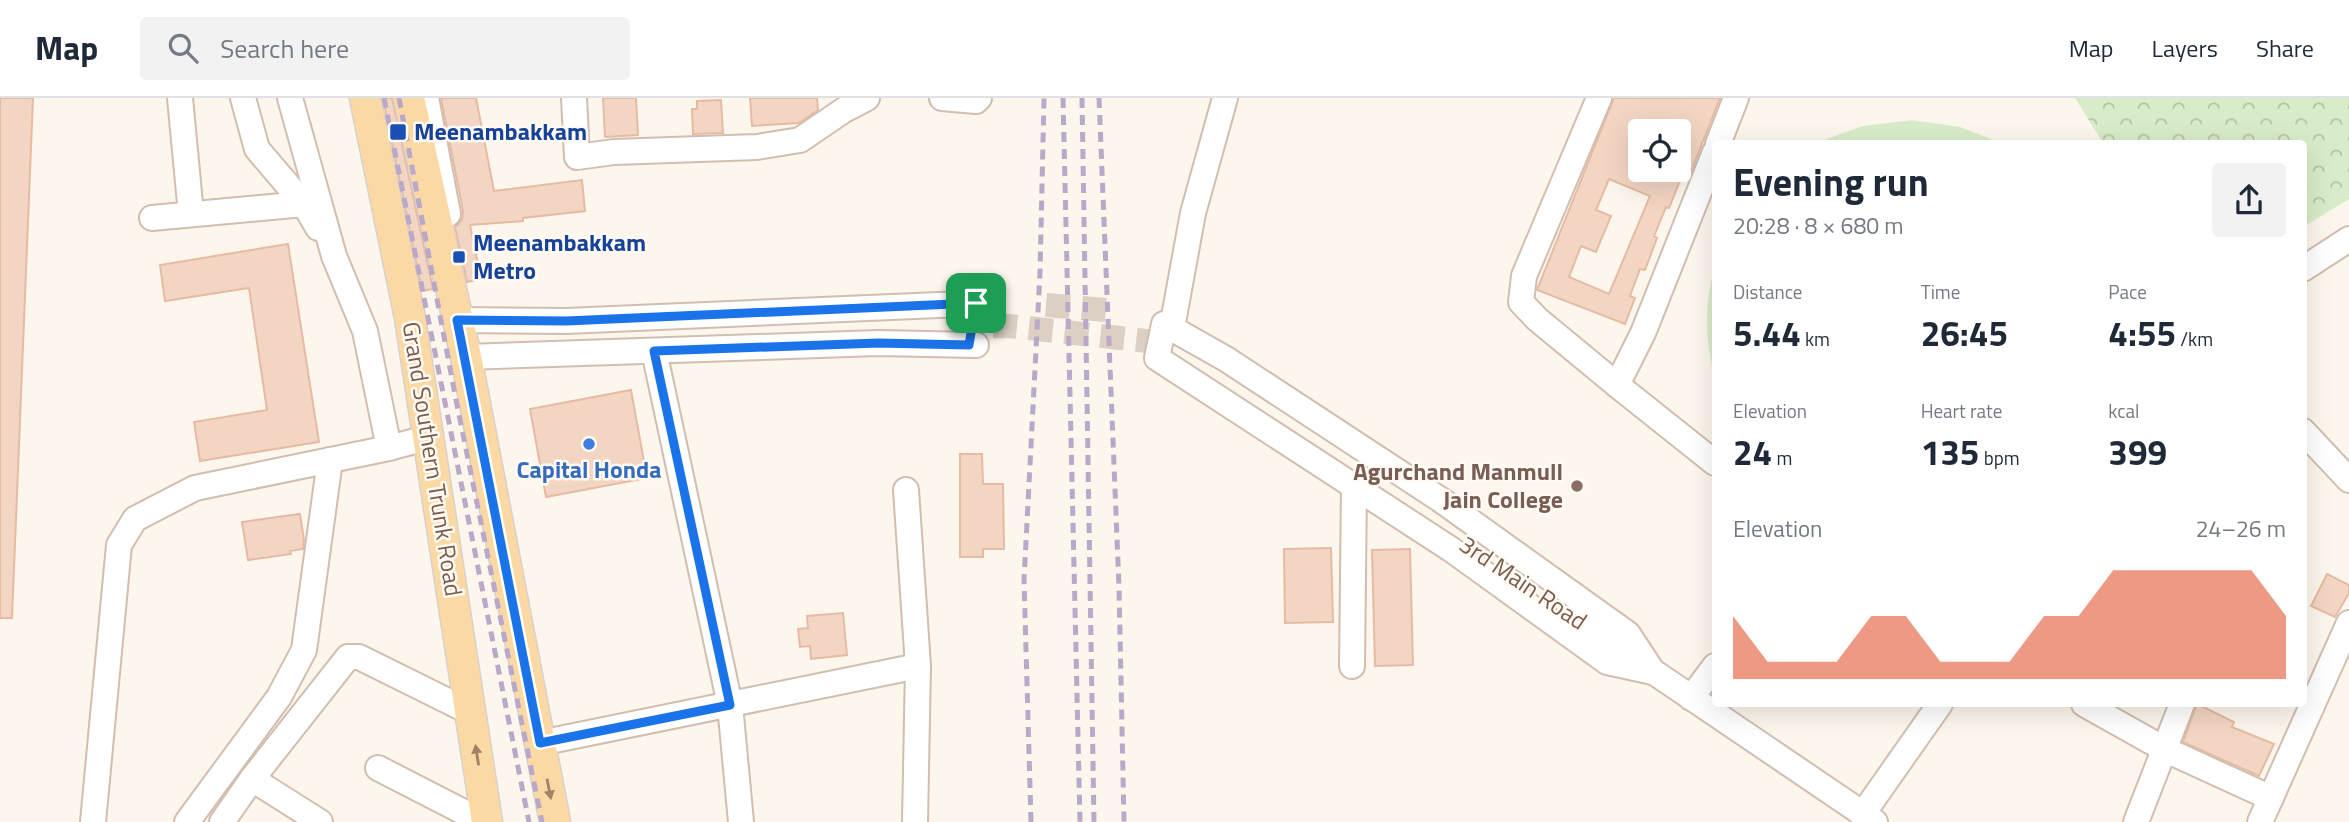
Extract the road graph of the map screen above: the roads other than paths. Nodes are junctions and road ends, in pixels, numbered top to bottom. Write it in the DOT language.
graph roads {
  1 [pos="180,98"];
  2 [pos="243,98"];
  3 [pos="290,98"];
  4 [pos="352,98"];
  5 [pos="365,98"];
  6 [pos="409,98"];
  7 [pos="426,98"];
  8 [pos="573,98"];
  9 [pos="867,98"];
  10 [pos="942,98"];
  11 [pos="979,98"];
  12 [pos="1225,98"];
  13 [pos="1599,98"];
  14 [pos="1736,98"];
  15 [pos="1720,140"];
  16 [pos="1712,160"];
  17 [pos="304,204"];
  18 [pos="191,214"];
  19 [pos="152,218"];
  20 [pos="2349,239"];
  21 [pos="334,256"];
  22 [pos="2307,266"];
  23 [pos="410,318"];
  24 [pos="460,331"];
  25 [pos="1171,338"];
  26 [pos="967,339"];
  27 [pos="655,355"];
  28 [pos="529,370"];
  29 [pos="1617,385"];
  30 [pos="2307,436"];
  31 [pos="430,437"];
  32 [pos="389,448"];
  33 [pos="330,460"];
  34 [pos="1712,461"];
  35 [pos="2349,480"];
  36 [pos="1354,487"];
  37 [pos="906,490"];
  38 [pos="2349,623"];
  39 [pos="918,666"];
  40 [pos="1352,666"];
  41 [pos="1712,670"];
  42 [pos="1653,672"];
  43 [pos="1691,698"];
  44 [pos="730,705"];
  45 [pos="1938,707"];
  46 [pos="2089,707"];
  47 [pos="2181,707"];
  48 [pos="470,712"];
  49 [pos="540,743"];
  50 [pos="2166,750"];
  51 [pos="378,768"];
  52 [pos="252,779"];
  53 [pos="2271,798"];
  54 [pos="1868,819"];
  55 [pos="93,822"];
  56 [pos="187,822"];
  57 [pos="222,822"];
  58 [pos="320,822"];
  59 [pos="485,822"];
  60 [pos="555,822"];
  61 [pos="741,822"];
  62 [pos="915,822"];
  63 [pos="2136,822"];
  64 [pos="2260,822"];
  1 -- 18 [label="street"];
  2 -- 17 [label="street"];
  3 -- 21 [label="street"];
  4 -- 23 [label="street"];
  5 -- 23 [label="main road, Grand Southern Trunk Road"];
  6 -- 24 [label="main road, Grand Southern Trunk Road"];
  7 -- 24 [label="street"];
  8 -- 9 [label="street"];
  10 -- 11 [label="street"];
  12 -- 25 [label="street"];
  13 -- 29 [label="street"];
  14 -- 15 [label="street"];
  16 -- 29 [label="street"];
  17 -- 18 [label="street"];
  17 -- 21 [label="street"];
  18 -- 19 [label="street"];
  20 -- 22 [label="street"];
  21 -- 32 [label="street"];
  23 -- 31 [label="main road, Grand Southern Trunk Road"];
  24 -- 26 [label="street"];
  24 -- 26 [label="street"];
  24 -- 27 [label="street"];
  24 -- 49 [label="main road, Grand Southern Trunk Road"];
  25 -- 36 [label="street"];
  25 -- 42 [label="street"];
  26 -- 27 [label="street"];
  27 -- 28 [label="street"];
  27 -- 44 [label="street"];
  29 -- 34 [label="street"];
  30 -- 35 [label="street"];
  31 -- 32 [label="street"];
  31 -- 48 [label="main road, Grand Southern Trunk Road"];
  32 -- 33 [label="street"];
  33 -- 55 [label="street"];
  33 -- 56 [label="street"];
  36 -- 40 [label="street"];
  36 -- 42 [label="street"];
  37 -- 39 [label="street"];
  38 -- 53 [label="street"];
  39 -- 44 [label="street"];
  39 -- 62 [label="street"];
  41 -- 43 [label="street"];
  42 -- 43 [label="street"];
  43 -- 54 [label="street"];
  44 -- 49 [label="street"];
  44 -- 61 [label="street"];
  45 -- 54 [label="street"];
  46 -- 50 [label="street"];
  47 -- 50 [label="street"];
  48 -- 52 [label="street"];
  59 -- 48 [label="main road, Grand Southern Trunk Road, one-way"];
  49 -- 60 [label="main road, Grand Southern Trunk Road, one-way"];
  50 -- 53 [label="street"];
  50 -- 63 [label="street"];
  51 -- 59 [label="street"];
  52 -- 57 [label="street"];
  52 -- 58 [label="street"];
  53 -- 64 [label="street"];
}
